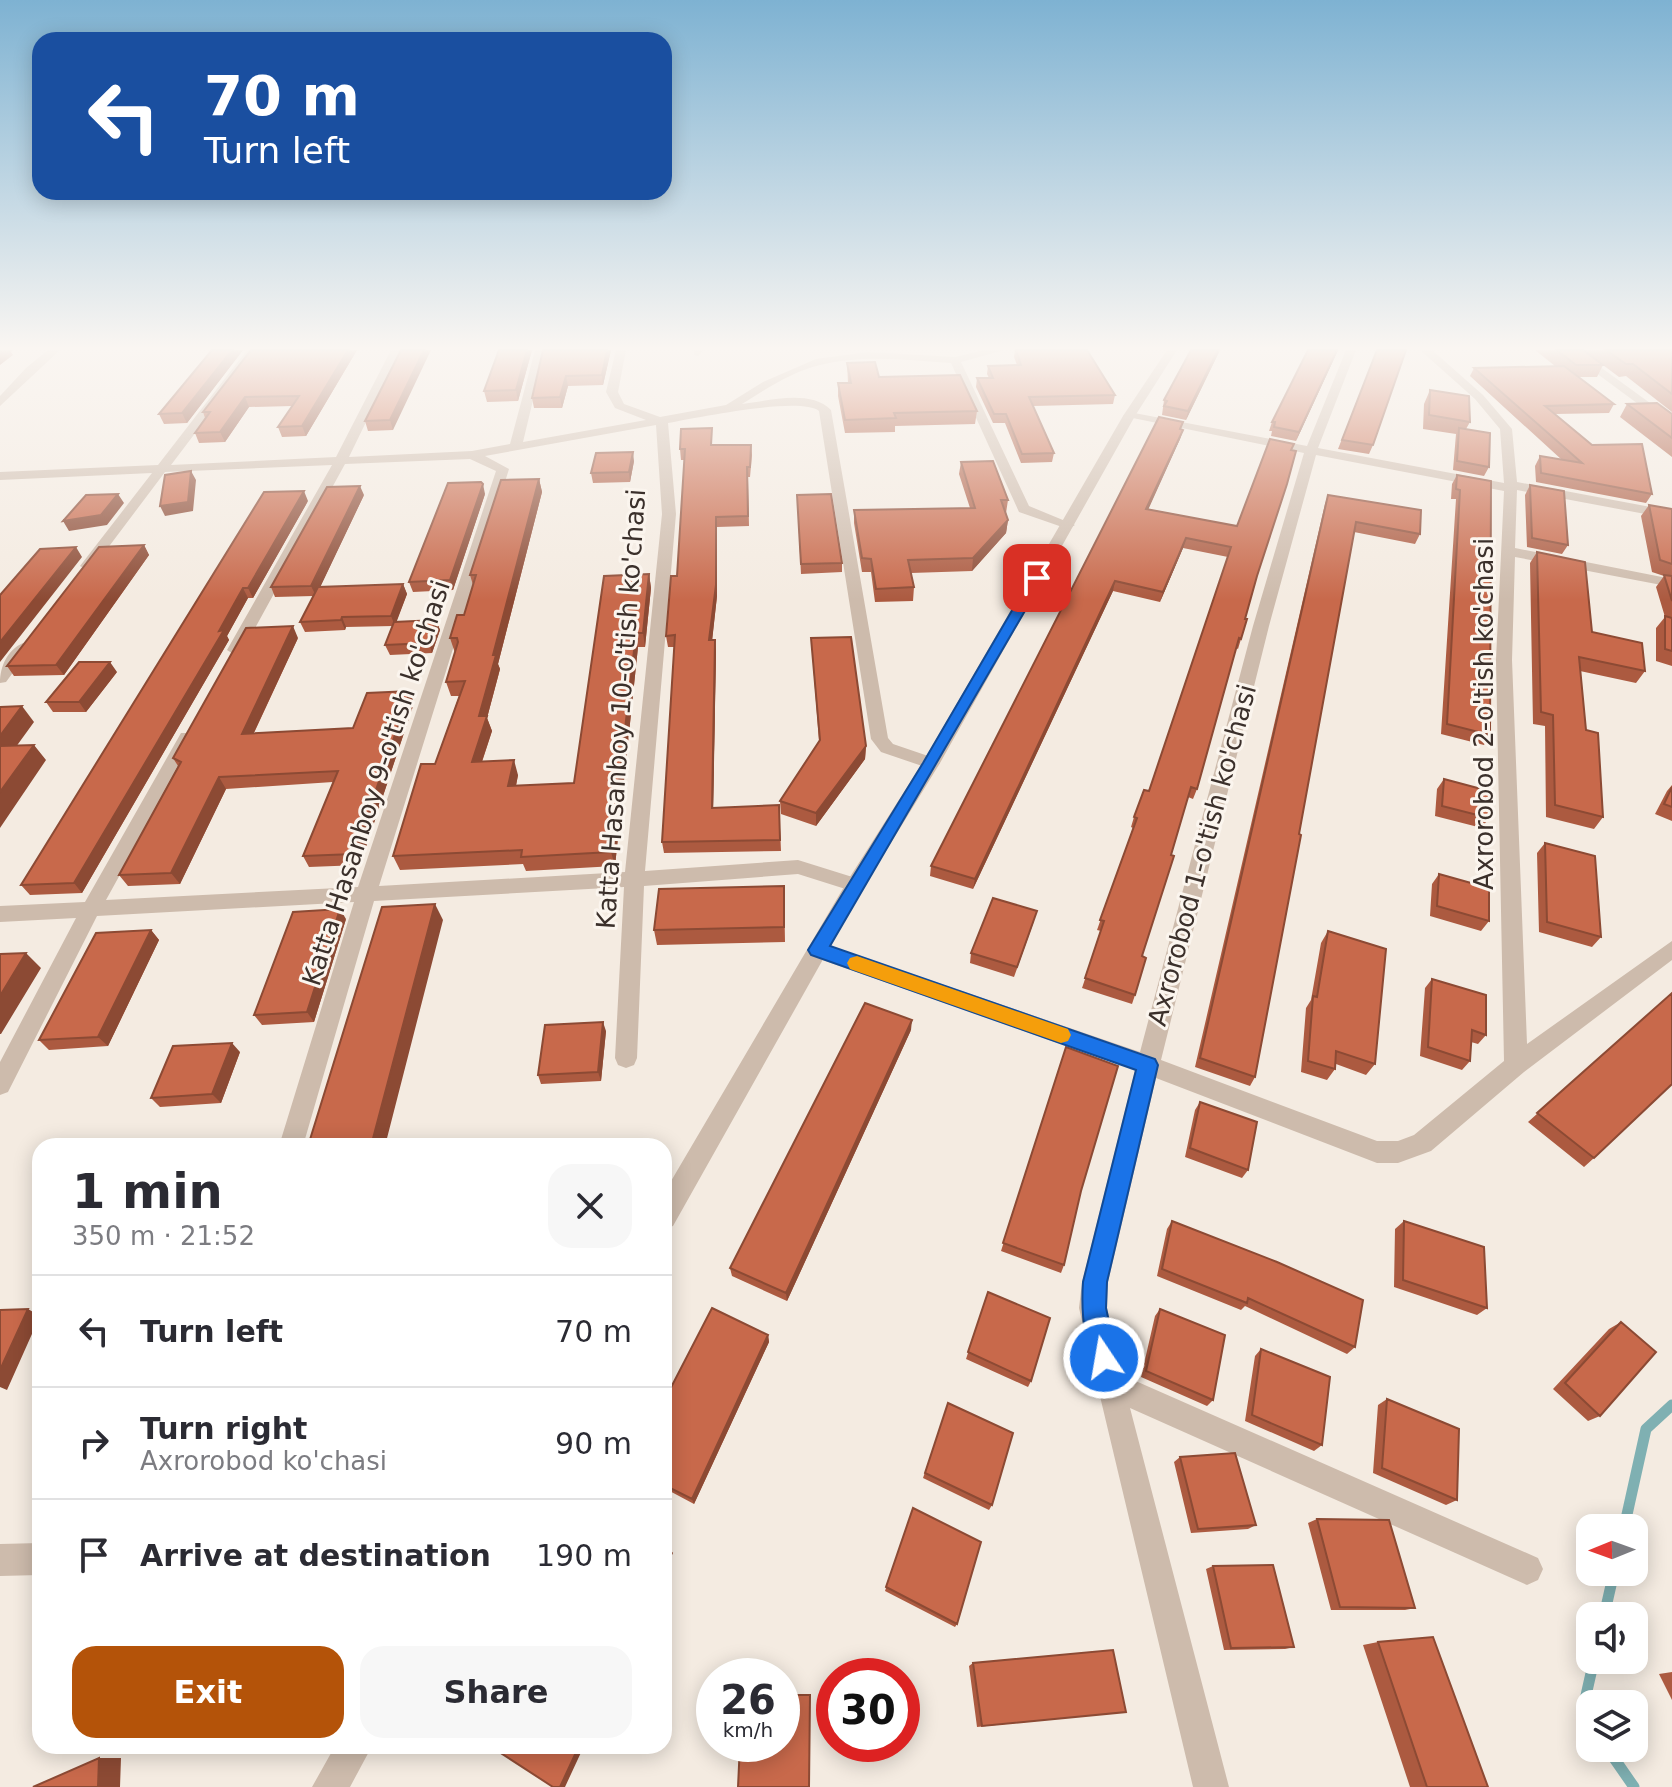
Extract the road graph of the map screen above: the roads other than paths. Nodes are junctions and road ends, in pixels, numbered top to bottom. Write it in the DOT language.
graph roads {
  1 [pos="189,433"];
  2 [pos="354,433"];
  3 [pos="519,433"];
  4 [pos="590,433"];
  5 [pos="663,433"];
  6 [pos="829,433"];
  7 [pos="989,433"];
  8 [pos="1119,433"];
  9 [pos="1219,433"];
  10 [pos="1318,433"];
  11 [pos="1506,433"];
  12 [pos="516,445"];
  13 [pos="1311,451"];
  14 [pos="472,455"];
  15 [pos="340,462"];
  16 [pos="161,470"];
  17 [pos="0,476"];
  18 [pos="1511,487"];
  19 [pos="1672,515"];
  20 [pos="1068,525"];
  21 [pos="1508,551"];
  22 [pos="76,580"];
  23 [pos="1672,583"];
  24 [pos="28,641"];
  25 [pos="223,672"];
  26 [pos="0,678"];
  27 [pos="192,727"];
  28 [pos="931,763"];
  29 [pos="634,879"];
  30 [pos="855,885"];
  31 [pos="366,894"];
  32 [pos="91,909"];
  33 [pos="0,914"];
  34 [pos="1672,949"];
  35 [pos="818,950"];
  36 [pos="626,1058"];
  37 [pos="1148,1065"];
  38 [pos="1516,1065"];
  39 [pos="0,1085"];
  40 [pos="293,1138"];
  41 [pos="672,1203"];
  42 [pos="1110,1384"];
  43 [pos="32,1559"];
  44 [pos="0,1560"];
  45 [pos="1527,1569"];
  46 [pos="350,1754"];
  47 [pos="330,1787"];
  48 [pos="1211,1787"];
  1 -- 16 [label="street"];
  2 -- 15 [label="street"];
  3 -- 12 [label="street"];
  4 -- 12 [label="street"];
  5 -- 29 [label="street, Katta Hasanboy 10-o'tish ko'chasi"];
  6 -- 28 [label="street"];
  7 -- 20 [label="street"];
  8 -- 20 [label="street"];
  9 -- 13 [label="street"];
  10 -- 13 [label="street, Axrorobod 1-o'tish ko'chasi"];
  11 -- 18 [label="street, Axrorobod 2-o'tish ko'chasi"];
  12 -- 14 [label="street"];
  13 -- 18 [label="street"];
  13 -- 37 [label="street, Axrorobod 1-o'tish ko'chasi"];
  14 -- 15 [label="street"];
  14 -- 31 [label="street, Katta Hasanboy 9-o'tish ko'chasi"];
  15 -- 16 [label="street"];
  15 -- 25 [label="street"];
  16 -- 17 [label="street"];
  16 -- 22 [label="street"];
  18 -- 19 [label="street"];
  18 -- 21 [label="street, Axrorobod 2-o'tish ko'chasi"];
  20 -- 28 [label="street"];
  21 -- 23 [label="street"];
  21 -- 38 [label="street, Axrorobod 2-o'tish ko'chasi"];
  24 -- 26 [label="street"];
  27 -- 32 [label="street"];
  28 -- 30 [label="street"];
  29 -- 30 [label="street"];
  29 -- 31 [label="street"];
  29 -- 36 [label="street, Katta Hasanboy 10-o'tish ko'chasi"];
  30 -- 35 [label="street"];
  31 -- 32 [label="street"];
  31 -- 40 [label="street, Katta Hasanboy 9-o'tish ko'chasi"];
  32 -- 33 [label="street"];
  32 -- 39 [label="street"];
  34 -- 38 [label="street"];
  35 -- 37 [label="street"];
  35 -- 41 [label="street"];
  37 -- 38 [label="street"];
  37 -- 42 [label="street, Axrorobod 1-o'tish ko'chasi"];
  42 -- 45 [label="street"];
  42 -- 48 [label="street, Axrorobod 1-o'tish ko'chasi"];
  43 -- 44 [label="street"];
  46 -- 47 [label="street"];
}
